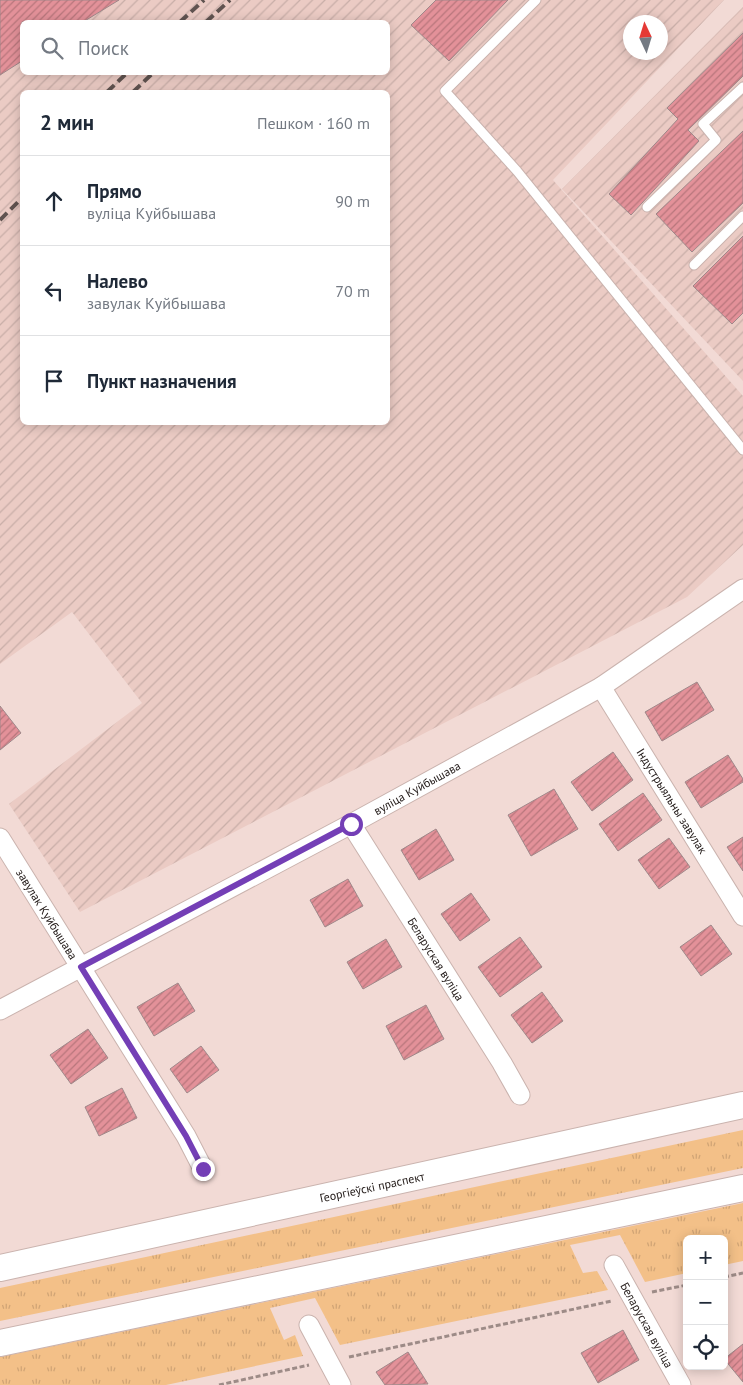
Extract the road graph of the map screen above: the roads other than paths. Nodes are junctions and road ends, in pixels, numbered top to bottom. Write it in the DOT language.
graph roads {
  1 [pos="536,0"];
  2 [pos="743,87"];
  3 [pos="647,207"];
  4 [pos="743,216"];
  5 [pos="694,265"];
  6 [pos="743,450"];
  7 [pos="743,589"];
  8 [pos="601,687"];
  9 [pos="351,824"];
  10 [pos="0,838"];
  11 [pos="743,916"];
  12 [pos="81,967"];
  13 [pos="0,1010"];
  14 [pos="520,1095"];
  15 [pos="743,1105"];
  16 [pos="203,1169"];
  17 [pos="743,1188"];
  18 [pos="614,1265"];
  19 [pos="0,1268"];
  20 [pos="309,1325"];
  21 [pos="0,1343"];
  22 [pos="340,1385"];
  23 [pos="681,1385"];
  1 -- 6 [label="lane"];
  2 -- 3 [label="lane"];
  4 -- 5 [label="lane"];
  7 -- 8 [label="street, вуліца Куйбышава"];
  8 -- 9 [label="street, вуліца Куйбышава"];
  8 -- 11 [label="street, Індустрыяльны завулак"];
  9 -- 12 [label="street, вуліца Куйбышава"];
  9 -- 14 [label="street, Беларуская вуліца"];
  10 -- 12 [label="street, завулак Куйбышава"];
  12 -- 13 [label="street, вуліца Куйбышава"];
  12 -- 16 [label="street, завулак Куйбышава"];
  15 -- 19 [label="main road, Георгіеўскі праспект"];
  17 -- 21 [label="main road"];
  18 -- 23 [label="street, Беларуская вуліца"];
  20 -- 22 [label="street"];
}
